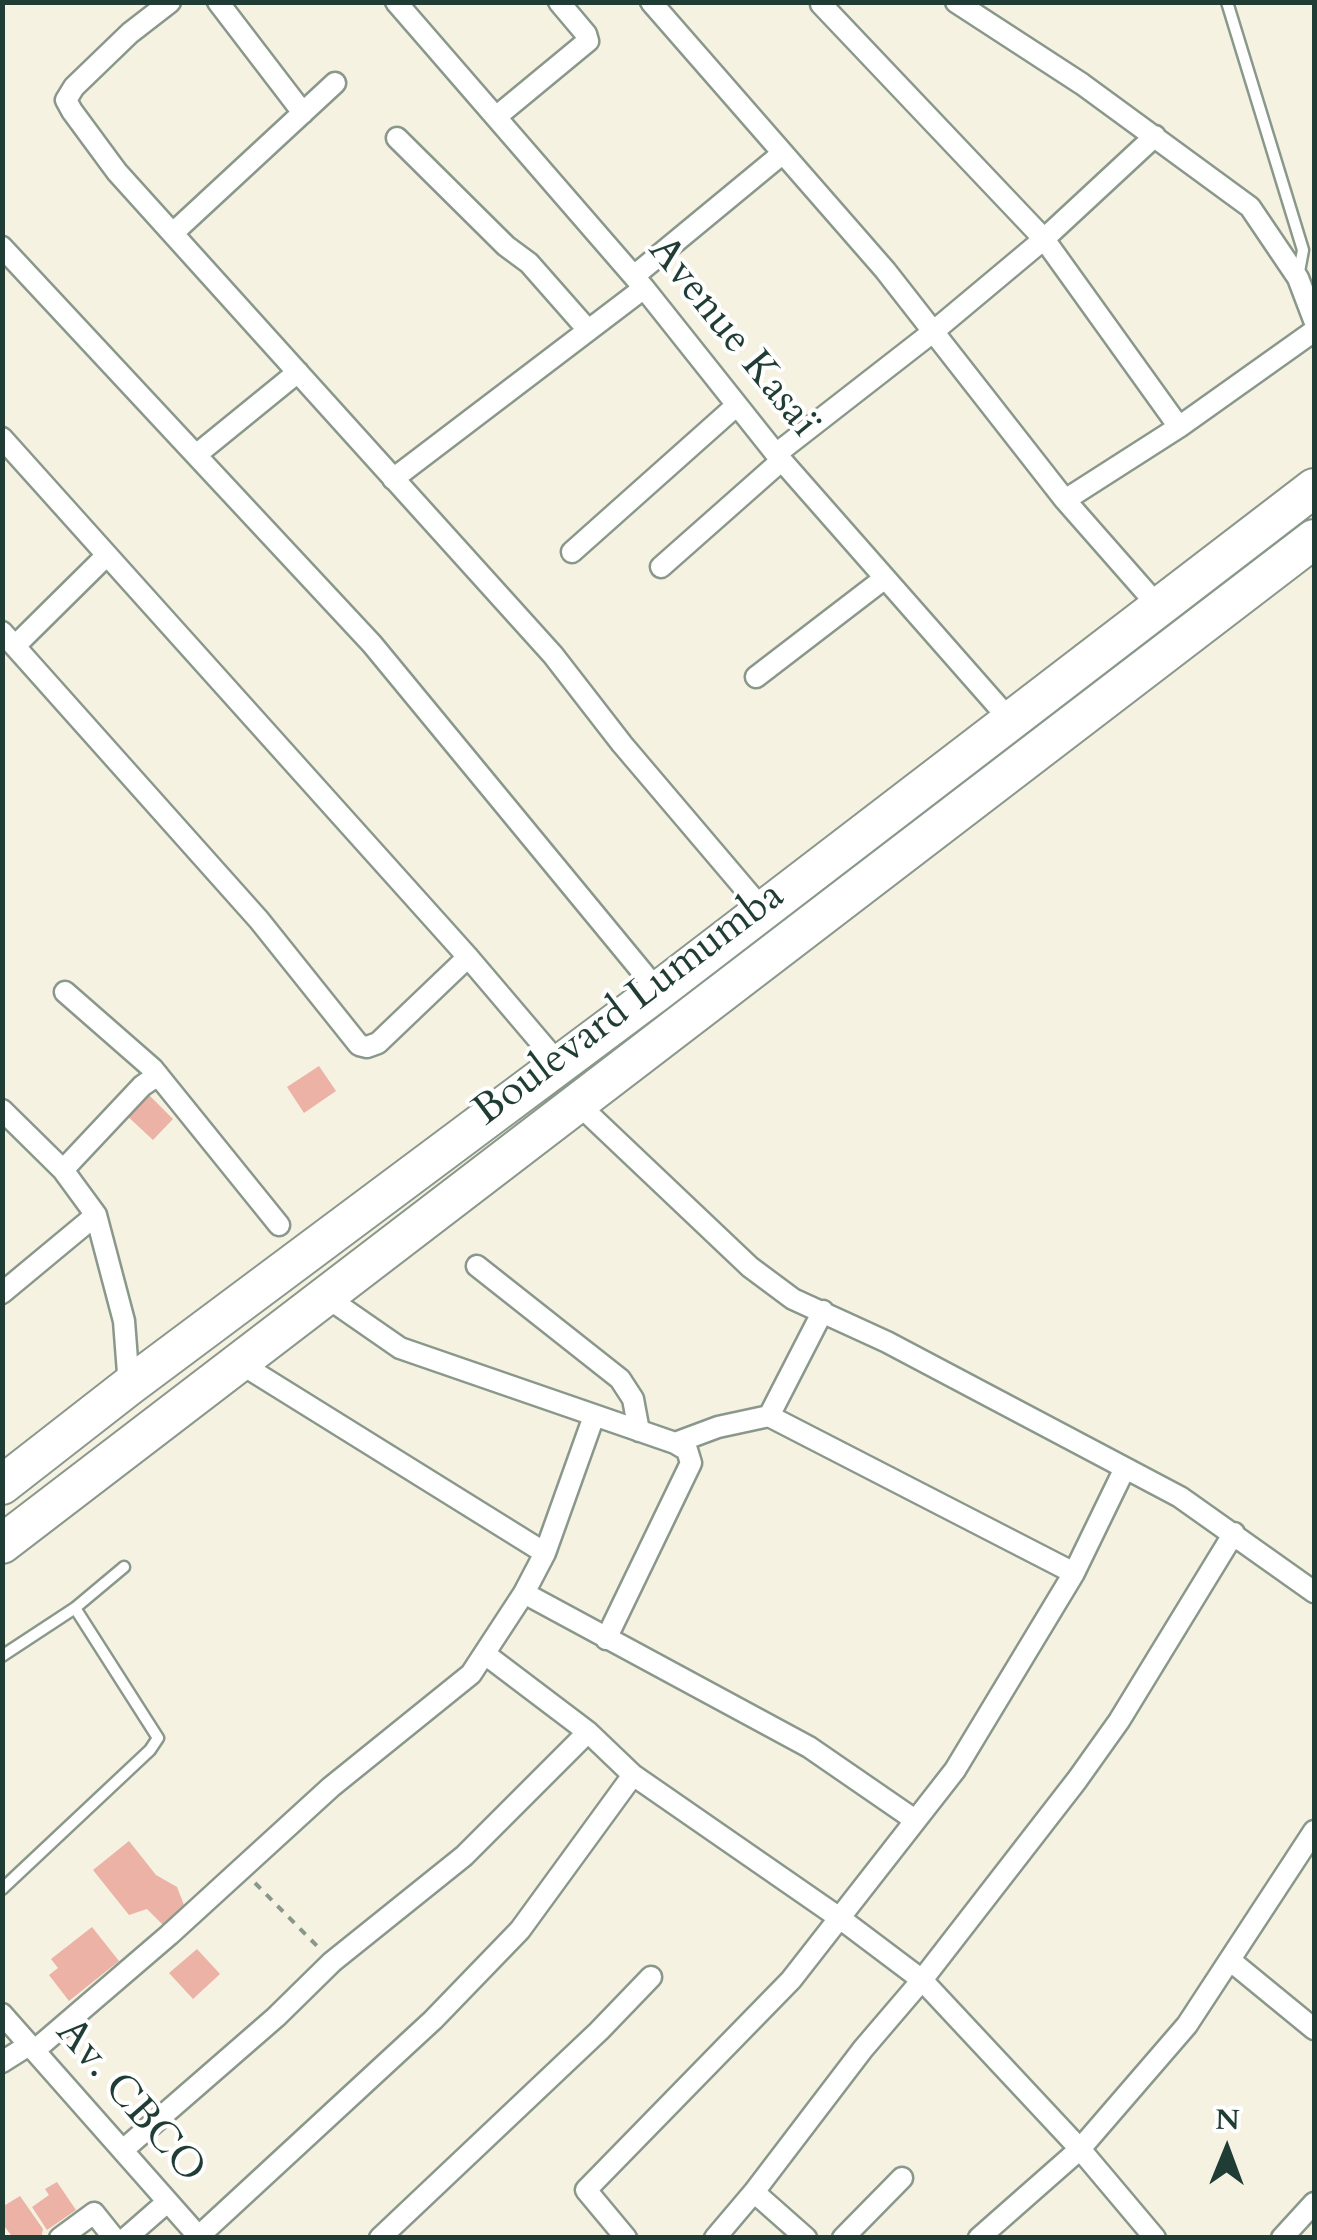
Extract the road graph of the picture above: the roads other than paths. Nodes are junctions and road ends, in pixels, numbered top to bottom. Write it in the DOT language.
graph roads {
  1 [pos="170,2"];
  2 [pos="218,2"];
  3 [pos="396,2"];
  4 [pos="558,2"];
  5 [pos="651,2"];
  6 [pos="956,2"];
  7 [pos="1226,2"];
  8 [pos="821,4"];
  9 [pos="335,84"];
  10 [pos="303,113"];
  11 [pos="496,117"];
  12 [pos="1154,136"];
  13 [pos="397,138"];
  14 [pos="782,153"];
  15 [pos="174,233"];
  16 [pos="1044,238"];
  17 [pos="2,247"];
  18 [pos="1298,278"];
  19 [pos="639,282"];
  20 [pos="1314,320"];
  21 [pos="588,330"];
  22 [pos="1314,331"];
  23 [pos="934,332"];
  24 [pos="298,372"];
  25 [pos="737,405"];
  26 [pos="1179,427"];
  27 [pos="2,438"];
  28 [pos="196,455"];
  29 [pos="779,457"];
  30 [pos="393,479"];
  31 [pos="1314,488"];
  32 [pos="1065,500"];
  33 [pos="1314,539"];
  34 [pos="572,552"];
  35 [pos="107,555"];
  36 [pos="662,566"];
  37 [pos="886,578"];
  38 [pos="1159,607"];
  39 [pos="9,639"];
  40 [pos="756,677"];
  41 [pos="1010,720"];
  42 [pos="763,910"];
  43 [pos="468,957"];
  44 [pos="658,991"];
  45 [pos="65,992"];
  46 [pos="559,1064"];
  47 [pos="158,1075"];
  48 [pos="576,1102"];
  49 [pos="2,1110"];
  50 [pos="62,1170"];
  51 [pos="96,1215"];
  52 [pos="279,1225"];
  53 [pos="477,1266"];
  54 [pos="2,1293"];
  55 [pos="324,1296"];
  56 [pos="823,1311"];
  57 [pos="238,1362"];
  58 [pos="129,1386"];
  59 [pos="594,1416"];
  60 [pos="769,1416"];
  61 [pos="639,1431"];
  62 [pos="675,1443"];
  63 [pos="1125,1468"];
  64 [pos="2,1485"];
  65 [pos="1234,1533"];
  66 [pos="2,1544"];
  67 [pos="545,1552"];
  68 [pos="124,1567"];
  69 [pos="1074,1573"];
  70 [pos="1314,1592"];
  71 [pos="524,1593"];
  72 [pos="74,1608"];
  73 [pos="606,1638"];
  74 [pos="485,1654"];
  75 [pos="2,1656"];
  76 [pos="588,1732"];
  77 [pos="634,1775"];
  78 [pos="914,1820"];
  79 [pos="1314,1831"];
  80 [pos="2,1889"];
  81 [pos="840,1919"];
  82 [pos="1232,1961"];
  83 [pos="651,1976"];
  84 [pos="922,1980"];
  85 [pos="2,2014"];
  86 [pos="1314,2029"];
  87 [pos="32,2048"];
  88 [pos="2,2062"];
  89 [pos="1080,2149"];
  90 [pos="122,2150"];
  91 [pos="902,2178"];
  92 [pos="754,2192"];
  93 [pos="166,2203"];
  94 [pos="1314,2203"];
  95 [pos="199,2237"];
  96 [pos="1153,2237"];
  97 [pos="60,2238"];
  98 [pos="114,2238"];
  99 [pos="126,2238"];
  100 [pos="380,2238"];
  101 [pos="626,2238"];
  102 [pos="715,2238"];
  103 [pos="806,2238"];
  104 [pos="843,2238"];
  105 [pos="979,2238"];
  106 [pos="1282,2238"];
  1 -- 15 [label="street"];
  2 -- 10 [label="street"];
  3 -- 11 [label="street, Avenue Kasaï"];
  4 -- 11 [label="street"];
  5 -- 14 [label="street"];
  6 -- 12 [label="street"];
  7 -- 18 [label="lane"];
  8 -- 16 [label="street"];
  9 -- 10 [label="street"];
  10 -- 15 [label="street"];
  11 -- 19 [label="street, Avenue Kasaï"];
  12 -- 16 [label="street"];
  12 -- 18 [label="street"];
  13 -- 21 [label="street"];
  14 -- 19 [label="street"];
  14 -- 23 [label="street"];
  15 -- 24 [label="street"];
  16 -- 23 [label="street"];
  16 -- 26 [label="street"];
  17 -- 28 [label="street"];
  18 -- 20 [label="street"];
  19 -- 21 [label="street"];
  19 -- 25 [label="street, Avenue Kasaï"];
  21 -- 30 [label="street"];
  22 -- 26 [label="street"];
  23 -- 29 [label="street"];
  23 -- 32 [label="street"];
  24 -- 28 [label="street"];
  24 -- 30 [label="street"];
  25 -- 29 [label="street, Avenue Kasaï"];
  25 -- 34 [label="street"];
  26 -- 32 [label="street"];
  27 -- 35 [label="street"];
  28 -- 44 [label="street"];
  29 -- 36 [label="street"];
  29 -- 37 [label="street, Avenue Kasaï"];
  30 -- 42 [label="street"];
  31 -- 38 [label="highway, Boulevard Lumumba"];
  32 -- 38 [label="street"];
  33 -- 48 [label="highway, Boulevard Lumumba"];
  35 -- 39 [label="street"];
  35 -- 43 [label="street"];
  37 -- 40 [label="street"];
  37 -- 41 [label="street, Avenue Kasaï"];
  38 -- 41 [label="highway, Boulevard Lumumba"];
  39 -- 43 [label="street"];
  41 -- 42 [label="highway, Boulevard Lumumba"];
  42 -- 44 [label="highway, Boulevard Lumumba"];
  43 -- 46 [label="street"];
  44 -- 46 [label="highway, Boulevard Lumumba"];
  45 -- 47 [label="street"];
  46 -- 58 [label="highway, Boulevard Lumumba"];
  47 -- 50 [label="street"];
  47 -- 52 [label="street"];
  48 -- 55 [label="highway, Boulevard Lumumba"];
  48 -- 56 [label="street"];
  49 -- 50 [label="street"];
  50 -- 51 [label="street"];
  51 -- 54 [label="street"];
  51 -- 58 [label="street"];
  53 -- 61 [label="street"];
  55 -- 57 [label="highway, Boulevard Lumumba"];
  55 -- 59 [label="street"];
  56 -- 60 [label="street"];
  56 -- 63 [label="street"];
  57 -- 66 [label="highway, Boulevard Lumumba"];
  57 -- 67 [label="street"];
  58 -- 64 [label="highway, Boulevard Lumumba"];
  59 -- 61 [label="street"];
  59 -- 67 [label="street"];
  60 -- 62 [label="street"];
  60 -- 69 [label="street"];
  61 -- 62 [label="street"];
  62 -- 73 [label="street"];
  63 -- 65 [label="street"];
  63 -- 69 [label="street"];
  65 -- 70 [label="street"];
  65 -- 84 [label="street"];
  67 -- 71 [label="street"];
  68 -- 72 [label="lane"];
  69 -- 78 [label="street"];
  71 -- 73 [label="street"];
  71 -- 74 [label="street"];
  72 -- 75 [label="lane"];
  72 -- 80 [label="lane"];
  73 -- 78 [label="street"];
  74 -- 76 [label="street"];
  74 -- 87 [label="street"];
  76 -- 77 [label="street"];
  76 -- 90 [label="street"];
  77 -- 81 [label="street"];
  77 -- 95 [label="street"];
  78 -- 81 [label="street"];
  79 -- 82 [label="street"];
  81 -- 84 [label="street"];
  81 -- 101 [label="street"];
  82 -- 86 [label="street"];
  82 -- 89 [label="street"];
  83 -- 100 [label="street"];
  84 -- 89 [label="street"];
  84 -- 92 [label="street"];
  85 -- 87 [label="street, Av. CBCO"];
  87 -- 88 [label="street"];
  87 -- 90 [label="street, Av. CBCO"];
  89 -- 96 [label="street"];
  89 -- 105 [label="street"];
  90 -- 93 [label="street, Av. CBCO"];
  91 -- 104 [label="street"];
  92 -- 102 [label="street"];
  92 -- 103 [label="street"];
  93 -- 95 [label="street, Av. CBCO"];
  93 -- 99 [label="street"];
  94 -- 106 [label="street"];
  97 -- 98 [label="street"];
}
